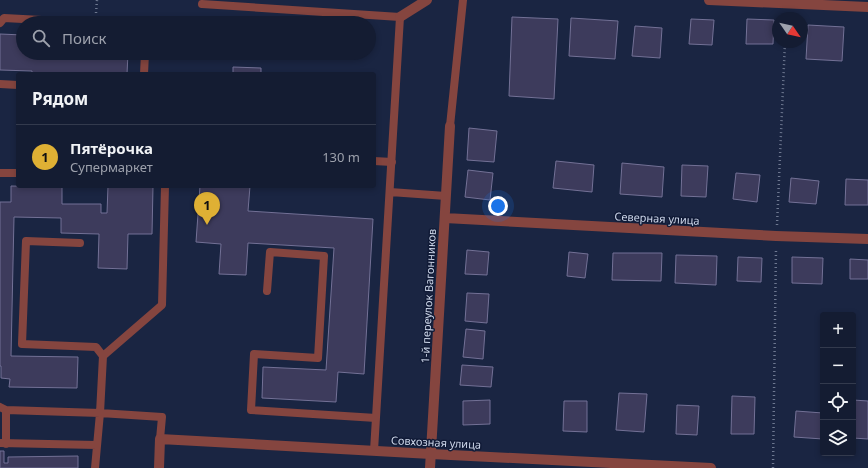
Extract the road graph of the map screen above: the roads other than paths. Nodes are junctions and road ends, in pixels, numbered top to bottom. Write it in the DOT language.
graph roads {
  1 [pos="427,0"];
  2 [pos="463,0"];
  3 [pos="709,0"];
  4 [pos="202,4"];
  5 [pos="868,7"];
  6 [pos="400,17"];
  7 [pos="16,19"];
  8 [pos="0,23"];
  9 [pos="145,60"];
  10 [pos="144,72"];
  11 [pos="0,84"];
  12 [pos="16,85"];
  13 [pos="450,126"];
  14 [pos="376,161"];
  15 [pos="392,162"];
  16 [pos="0,173"];
  17 [pos="16,173"];
  18 [pos="165,188"];
  19 [pos="390,192"];
  20 [pos="446,196"];
  21 [pos="445,218"];
  22 [pos="868,239"];
  23 [pos="80,243"];
  24 [pos="268,291"];
  25 [pos="103,356"];
  26 [pos="3,408"];
  27 [pos="100,413"];
  28 [pos="376,418"];
  29 [pos="160,439"];
  30 [pos="3,444"];
  31 [pos="97,446"];
  32 [pos="374,451"];
  33 [pos="430,454"];
  34 [pos="95,468"];
  35 [pos="159,468"];
  36 [pos="430,468"];
  37 [pos="711,468"];
  1 -- 6 [label="street"];
  2 -- 13 [label="lane"];
  3 -- 5 [label="street"];
  4 -- 6 [label="lane"];
  6 -- 15 [label="lane"];
  7 -- 8 [label="lane"];
  9 -- 10 [label="lane"];
  11 -- 12 [label="lane"];
  13 -- 20 [label="street, 1-й переулок Вагонников"];
  14 -- 15 [label="lane"];
  15 -- 19 [label="lane"];
  16 -- 17 [label="lane"];
  18 -- 25 [label="lane"];
  19 -- 20 [label="lane"];
  19 -- 28 [label="lane"];
  20 -- 21 [label="street, 1-й переулок Вагонников"];
  21 -- 22 [label="street, Северная улица"];
  21 -- 33 [label="street, 1-й переулок Вагонников"];
  23 -- 25 [label="lane"];
  24 -- 28 [label="lane"];
  25 -- 27 [label="lane"];
  26 -- 27 [label="lane"];
  26 -- 30 [label="lane"];
  27 -- 29 [label="lane"];
  27 -- 31 [label="lane"];
  28 -- 32 [label="lane"];
  29 -- 32 [label="street, Совхозная улица"];
  29 -- 35 [label="street"];
  30 -- 31 [label="lane"];
  31 -- 34 [label="lane"];
  32 -- 33 [label="street, Совхозная улица"];
  33 -- 36 [label="street, 1-й переулок Вагонников"];
  33 -- 37 [label="street, Совхозная улица"];
}
